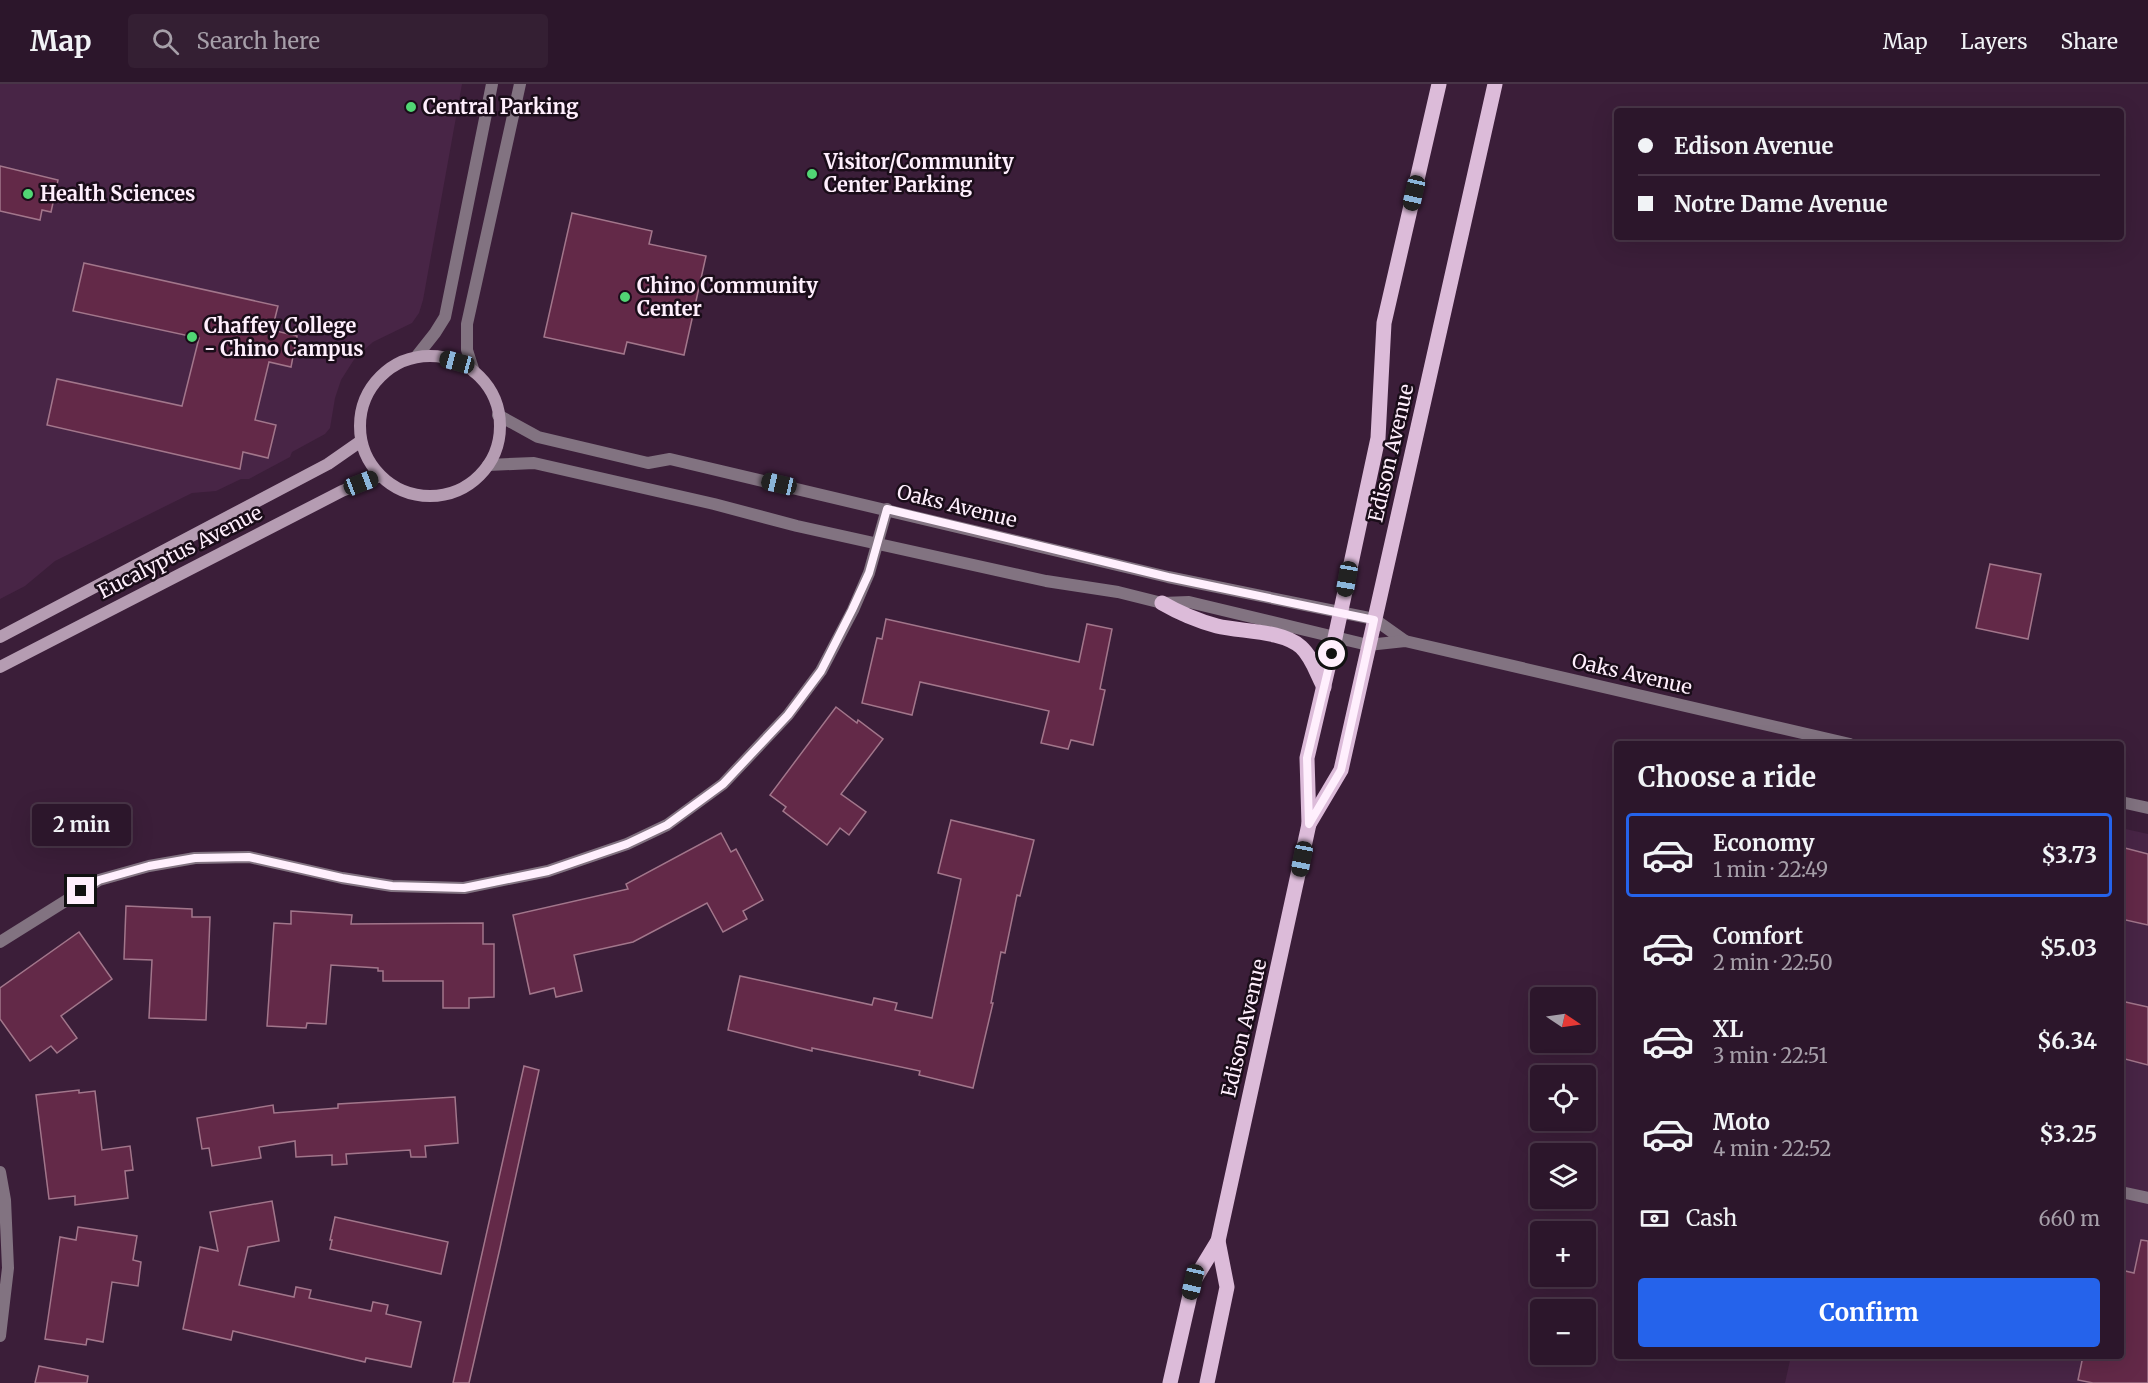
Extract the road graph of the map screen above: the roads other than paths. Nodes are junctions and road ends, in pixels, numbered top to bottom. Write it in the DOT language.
graph roads {
  1 [pos="492,84"];
  2 [pos="520,84"];
  3 [pos="1439,84"];
  4 [pos="1495,84"];
  5 [pos="417,357"];
  6 [pos="474,372"];
  7 [pos="498,415"];
  8 [pos="361,441"];
  9 [pos="488,465"];
  10 [pos="380,476"];
  11 [pos="887,509"];
  12 [pos="878,543"];
  13 [pos="1162,603"];
  14 [pos="1341,611"];
  15 [pos="1374,620"];
  16 [pos="0,637"];
  17 [pos="1335,638"];
  18 [pos="1405,641"];
  19 [pos="1368,645"];
  20 [pos="0,668"];
  21 [pos="1324,687"];
  22 [pos="1837,741"];
  23 [pos="2124,802"];
  24 [pos="2148,808"];
  25 [pos="1309,824"];
  26 [pos="0,942"];
  27 [pos="0,1172"];
  28 [pos="2124,1193"];
  29 [pos="2148,1198"];
  30 [pos="1218,1240"];
  31 [pos="0,1336"];
  32 [pos="1170,1383"];
  33 [pos="1207,1383"];
  1 -- 5 [label="street"];
  2 -- 6 [label="street"];
  3 -- 14 [label="main road, Edison Avenue"];
  4 -- 15 [label="main road, Edison Avenue"];
  5 -- 6 [label="street"];
  5 -- 8 [label="street"];
  6 -- 7 [label="street"];
  7 -- 9 [label="street"];
  7 -- 11 [label="street, Oaks Avenue"];
  8 -- 10 [label="street"];
  8 -- 16 [label="street, Eucalyptus Avenue"];
  9 -- 10 [label="street"];
  9 -- 12 [label="street, Oaks Avenue"];
  10 -- 20 [label="street, Eucalyptus Avenue"];
  11 -- 12 [label="street"];
  11 -- 14 [label="street, Oaks Avenue"];
  12 -- 13 [label="street, Oaks Avenue"];
  12 -- 26 [label="street"];
  13 -- 17 [label="street, Oaks Avenue"];
  13 -- 21 [label="main road"];
  14 -- 15 [label="street, Oaks Avenue"];
  14 -- 17 [label="main road, Edison Avenue"];
  15 -- 18 [label="street, Oaks Avenue"];
  15 -- 19 [label="main road, Edison Avenue"];
  17 -- 19 [label="street, Oaks Avenue"];
  17 -- 21 [label="main road, Edison Avenue"];
  18 -- 19 [label="street, Oaks Avenue"];
  18 -- 22 [label="street, Oaks Avenue"];
  19 -- 25 [label="main road, Edison Avenue"];
  21 -- 25 [label="main road, Edison Avenue"];
  23 -- 24 [label="street"];
  25 -- 30 [label="main road, Edison Avenue"];
  27 -- 31 [label="street"];
  28 -- 29 [label="street"];
  30 -- 32 [label="main road, Edison Avenue"];
  30 -- 33 [label="main road, Edison Avenue"];
}
